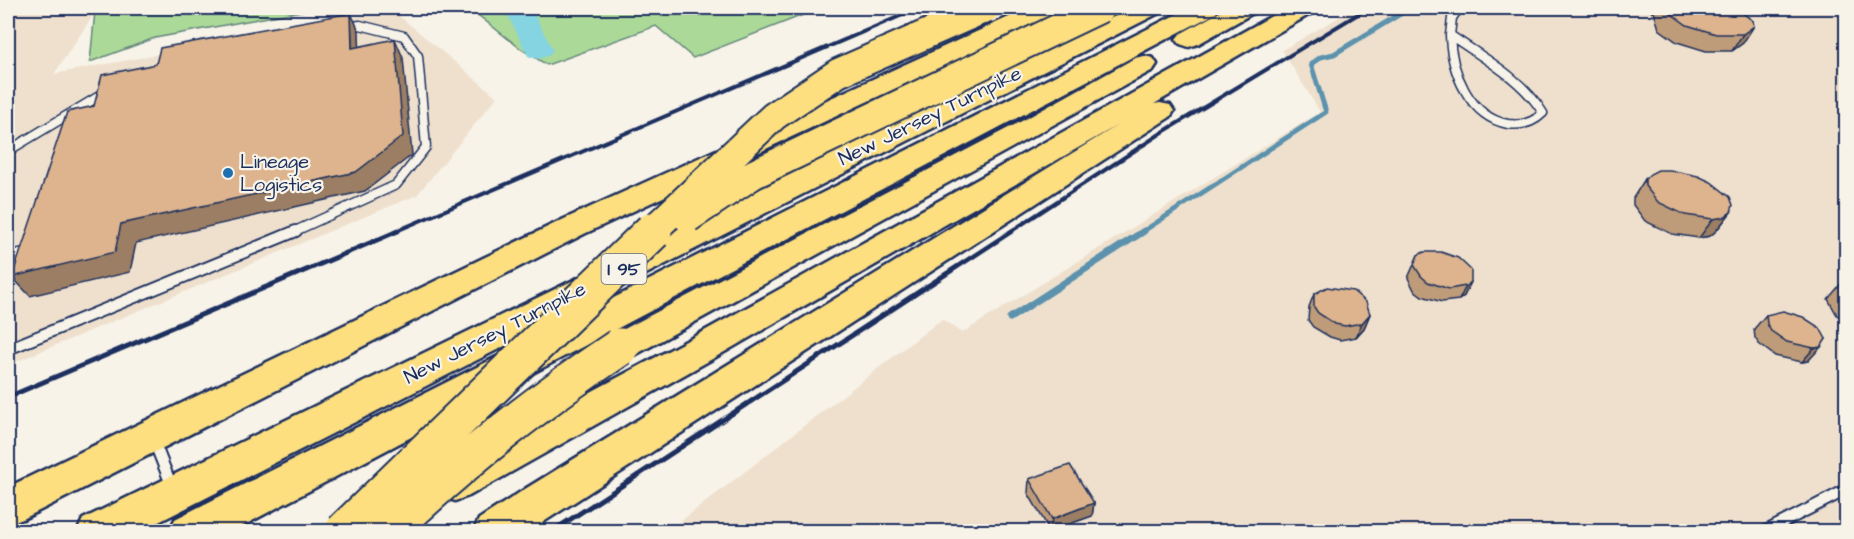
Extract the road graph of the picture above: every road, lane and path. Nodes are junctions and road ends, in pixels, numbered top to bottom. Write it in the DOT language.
graph roads {
  1 [pos="986,8"];
  2 [pos="1048,8"];
  3 [pos="1101,8"];
  4 [pos="1150,8"];
  5 [pos="1207,8"];
  6 [pos="1244,8"];
  7 [pos="1302,8"];
  8 [pos="1317,8"];
  9 [pos="1459,8"];
  10 [pos="337,29"];
  11 [pos="1449,35"];
  12 [pos="110,89"];
  13 [pos="8,151"];
  14 [pos="31,252"];
  15 [pos="8,257"];
  16 [pos="553,330"];
  17 [pos="8,349"];
  18 [pos="152,436"];
  19 [pos="1846,490"];
  20 [pos="175,494"];
  21 [pos="8,506"];
  22 [pos="98,531"];
  23 [pos="190,531"];
  24 [pos="344,531"];
  25 [pos="366,531"];
  26 [pos="388,531"];
  27 [pos="494,531"];
  28 [pos="1764,531"];
  1 -- 16 [label="highway, bridge"];
  2 -- 18 [label="highway"];
  3 -- 16 [label="highway, bridge"];
  4 -- 20 [label="highway, New Jersey Turnpike / I 95"];
  5 -- 23 [label="highway, New Jersey Turnpike / I 95"];
  6 -- 26 [label="highway, bridge"];
  7 -- 25 [label="highway"];
  8 -- 27 [label="highway"];
  9 -- 11 [label="lane"];
  10 -- 17 [label="lane"];
  11 -- 11 [label="lane"];
  12 -- 13 [label="lane"];
  14 -- 15 [label="lane"];
  16 -- 24 [label="highway, bridge"];
  18 -- 20 [label="lane"];
  18 -- 21 [label="highway"];
  19 -- 28 [label="lane"];
  20 -- 22 [label="highway, New Jersey Turnpike / I 95"];
}
